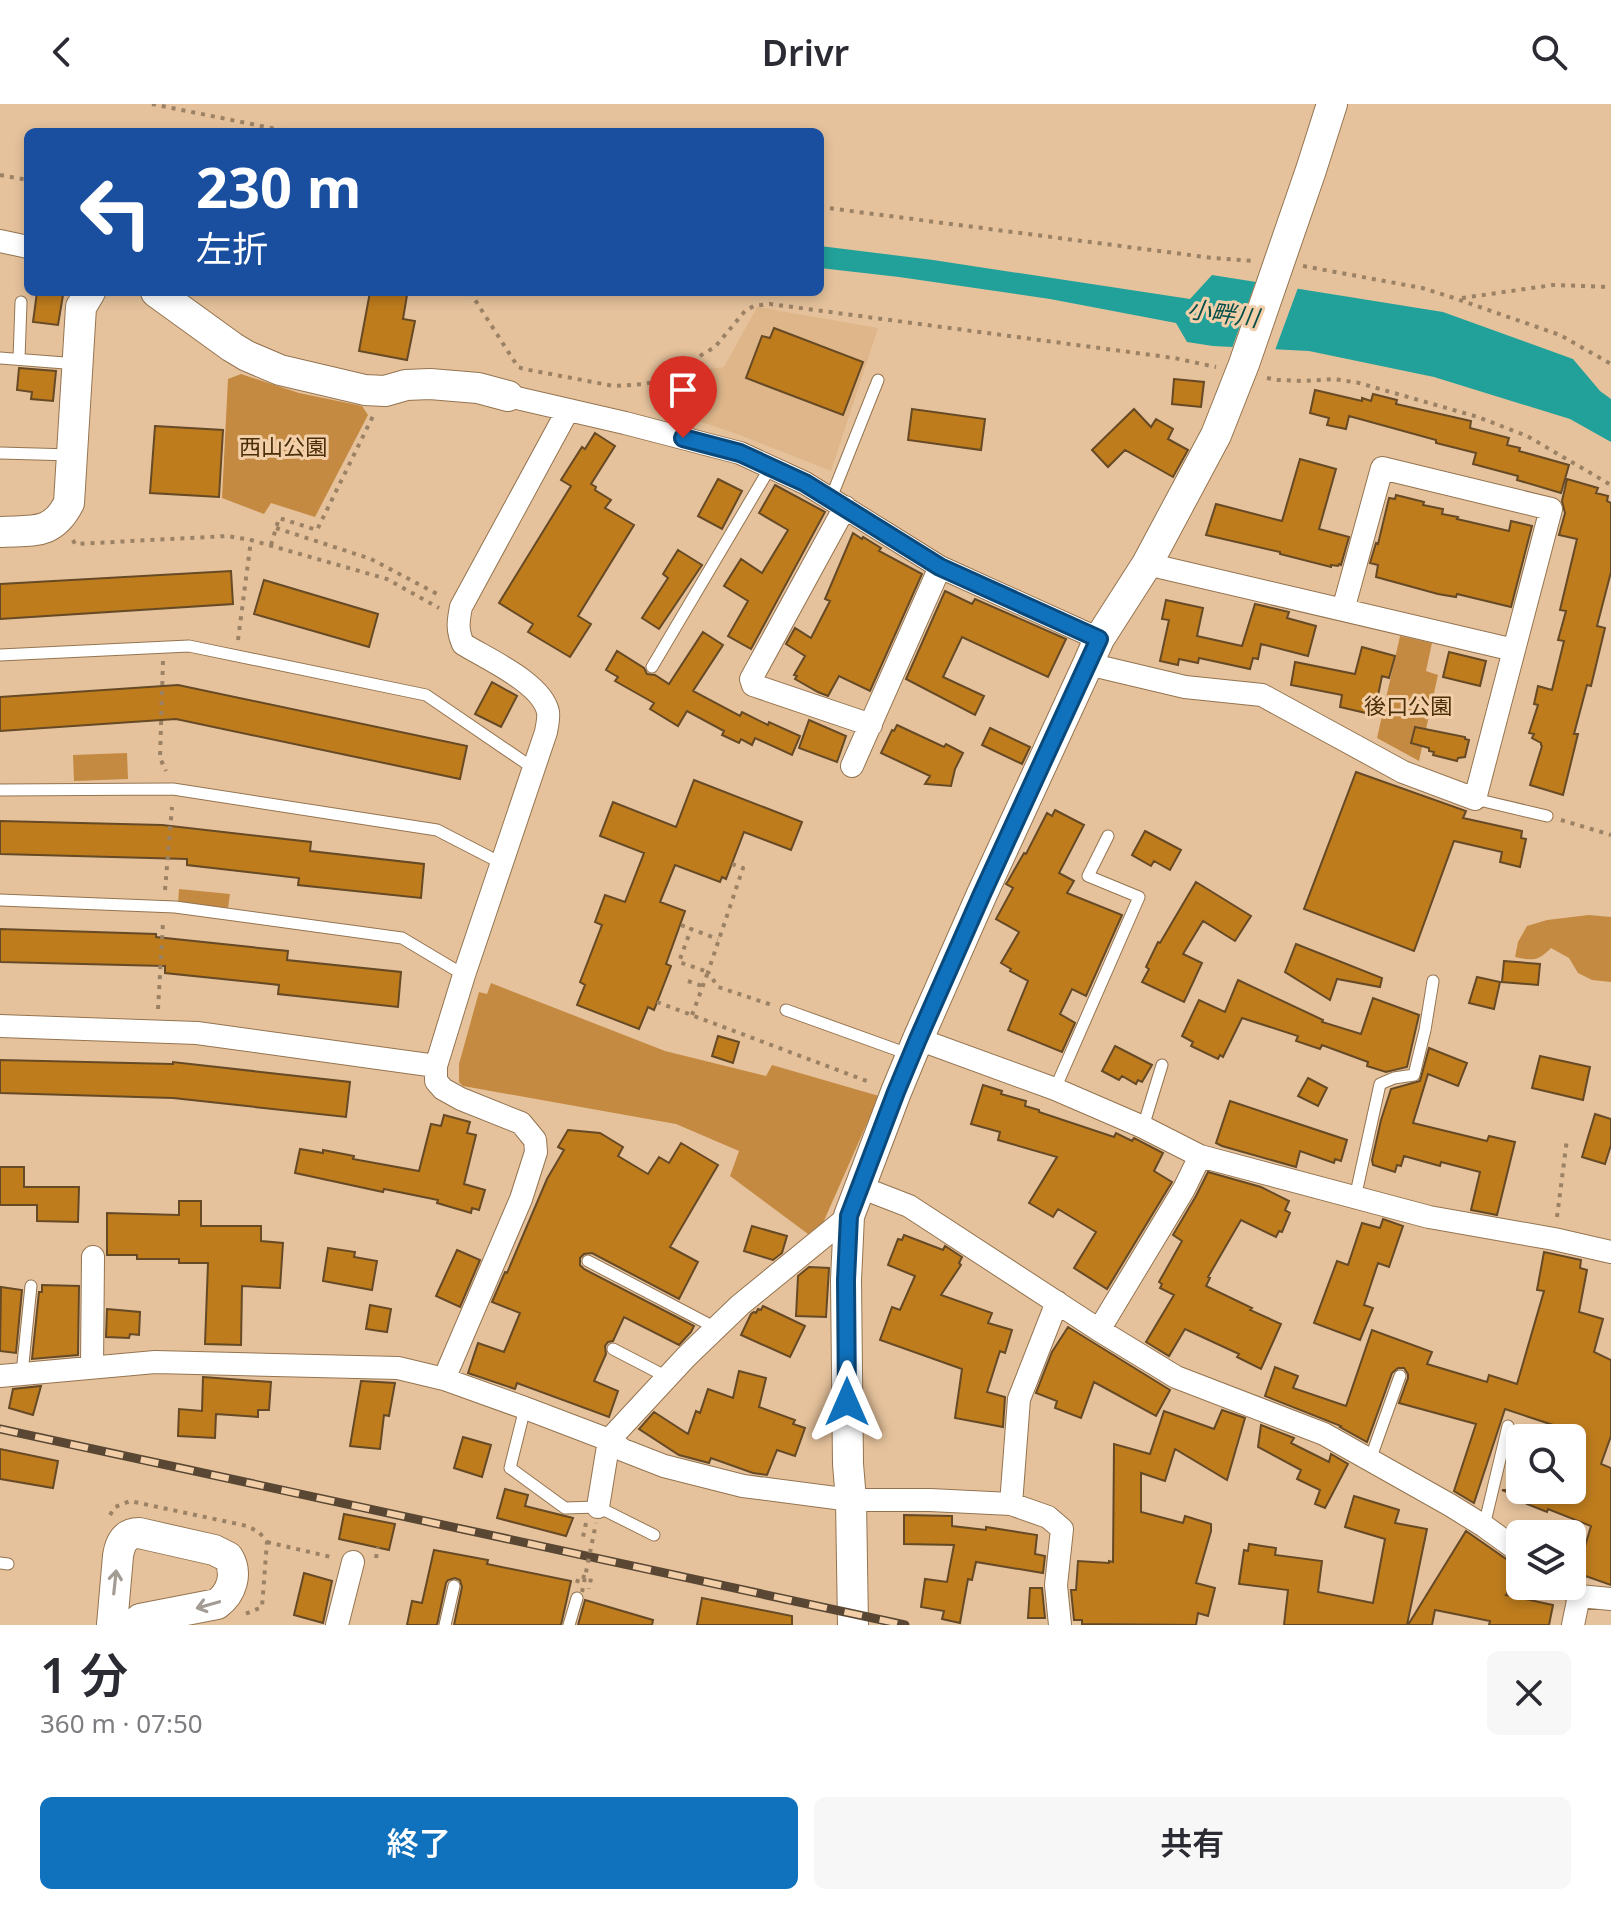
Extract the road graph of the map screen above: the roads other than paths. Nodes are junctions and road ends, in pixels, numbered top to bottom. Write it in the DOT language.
graph roads {
  1 [pos="1332,104"];
  2 [pos="0,241"];
  3 [pos="24,246"];
  4 [pos="88,296"];
  5 [pos="162,296"];
  6 [pos="21,302"];
  7 [pos="0,358"];
  8 [pos="19,359"];
  9 [pos="78,364"];
  10 [pos="878,380"];
  11 [pos="508,396"];
  12 [pos="568,410"];
  13 [pos="0,453"];
  14 [pos="73,455"];
  15 [pos="771,466"];
  16 [pos="838,502"];
  17 [pos="0,532"];
  18 [pos="1147,564"];
  19 [pos="940,567"];
  20 [pos="1343,610"];
  21 [pos="1514,650"];
  22 [pos="1094,652"];
  23 [pos="0,655"];
  24 [pos="652,667"];
  25 [pos="871,725"];
  26 [pos="852,766"];
  27 [pos="533,768"];
  28 [pos="0,790"];
  29 [pos="1475,799"];
  30 [pos="1547,816"];
  31 [pos="1108,836"];
  32 [pos="501,863"];
  33 [pos="0,900"];
  34 [pos="464,975"];
  35 [pos="1433,981"];
  36 [pos="786,1010"];
  37 [pos="0,1026"];
  38 [pos="915,1048"];
  39 [pos="1162,1065"];
  40 [pos="436,1066"];
  41 [pos="1055,1089"];
  42 [pos="1143,1127"];
  43 [pos="1200,1156"];
  44 [pos="860,1187"];
  45 [pos="1355,1198"];
  46 [pos="849,1216"];
  47 [pos="1611,1252"];
  48 [pos="93,1257"];
  49 [pos="588,1261"];
  50 [pos="31,1286"];
  51 [pos="1057,1302"];
  52 [pos="716,1328"];
  53 [pos="1099,1330"];
  54 [pos="613,1349"];
  55 [pos="92,1367"];
  56 [pos="11,1374"];
  57 [pos="1400,1376"];
  58 [pos="667,1377"];
  59 [pos="444,1379"];
  60 [pos="525,1408"];
  61 [pos="1506,1434"];
  62 [pos="609,1440"];
  63 [pos="1370,1460"];
  64 [pos="851,1500"];
  65 [pos="1011,1504"];
  66 [pos="597,1515"];
  67 [pos="1484,1526"];
  68 [pos="654,1535"];
  69 [pos="1506,1542"];
  70 [pos="353,1562"];
  71 [pos="454,1586"];
  72 [pos="1586,1594"];
  73 [pos="580,1595"];
  74 [pos="1611,1599"];
  75 [pos="1573,1600"];
  76 [pos="112,1625"];
  77 [pos="134,1625"];
  78 [pos="337,1625"];
  79 [pos="445,1625"];
  80 [pos="569,1625"];
  81 [pos="853,1625"];
  82 [pos="1060,1625"];
  83 [pos="1573,1625"];
  1 -- 18 [label="street"];
  2 -- 3 [label="street"];
  4 -- 9 [label="street"];
  5 -- 11 [label="street"];
  6 -- 8 [label="lane"];
  7 -- 8 [label="lane"];
  8 -- 9 [label="lane"];
  9 -- 14 [label="street"];
  10 -- 16 [label="lane"];
  11 -- 12 [label="street"];
  12 -- 15 [label="street"];
  12 -- 27 [label="street"];
  13 -- 14 [label="lane"];
  14 -- 17 [label="street"];
  15 -- 16 [label="street"];
  15 -- 24 [label="lane"];
  16 -- 19 [label="street"];
  16 -- 25 [label="street"];
  18 -- 20 [label="street"];
  18 -- 22 [label="street"];
  19 -- 22 [label="street"];
  19 -- 25 [label="street"];
  20 -- 21 [label="street"];
  20 -- 21 [label="street"];
  21 -- 29 [label="street"];
  22 -- 29 [label="street"];
  22 -- 38 [label="street"];
  23 -- 27 [label="lane"];
  25 -- 26 [label="street"];
  27 -- 32 [label="street"];
  28 -- 32 [label="lane"];
  29 -- 30 [label="lane"];
  31 -- 41 [label="lane"];
  32 -- 34 [label="street"];
  33 -- 34 [label="lane"];
  34 -- 40 [label="street"];
  35 -- 45 [label="lane"];
  36 -- 38 [label="lane"];
  37 -- 40 [label="street"];
  38 -- 41 [label="street"];
  38 -- 44 [label="street"];
  39 -- 42 [label="lane"];
  40 -- 59 [label="street"];
  41 -- 42 [label="street"];
  42 -- 43 [label="street"];
  43 -- 45 [label="street"];
  43 -- 53 [label="street"];
  44 -- 46 [label="street"];
  44 -- 51 [label="street"];
  45 -- 47 [label="street"];
  46 -- 52 [label="street"];
  46 -- 64 [label="street"];
  48 -- 55 [label="street"];
  49 -- 52 [label="lane"];
  50 -- 56 [label="lane"];
  51 -- 53 [label="street"];
  51 -- 65 [label="street"];
  52 -- 58 [label="street"];
  53 -- 63 [label="street"];
  54 -- 58 [label="lane"];
  55 -- 56 [label="street"];
  55 -- 59 [label="street"];
  57 -- 63 [label="lane"];
  58 -- 62 [label="street"];
  59 -- 60 [label="street"];
  60 -- 62 [label="street"];
  60 -- 66 [label="lane"];
  61 -- 67 [label="lane"];
  62 -- 64 [label="street"];
  62 -- 66 [label="street"];
  63 -- 67 [label="street"];
  64 -- 65 [label="street"];
  64 -- 81 [label="street"];
  65 -- 82 [label="street"];
  66 -- 68 [label="lane"];
  67 -- 69 [label="street"];
  70 -- 78 [label="street"];
  71 -- 79 [label="lane"];
  72 -- 74 [label="street"];
  73 -- 80 [label="lane"];
  75 -- 83 [label="street"];
  76 -- 77 [label="street, one-way"];
}
